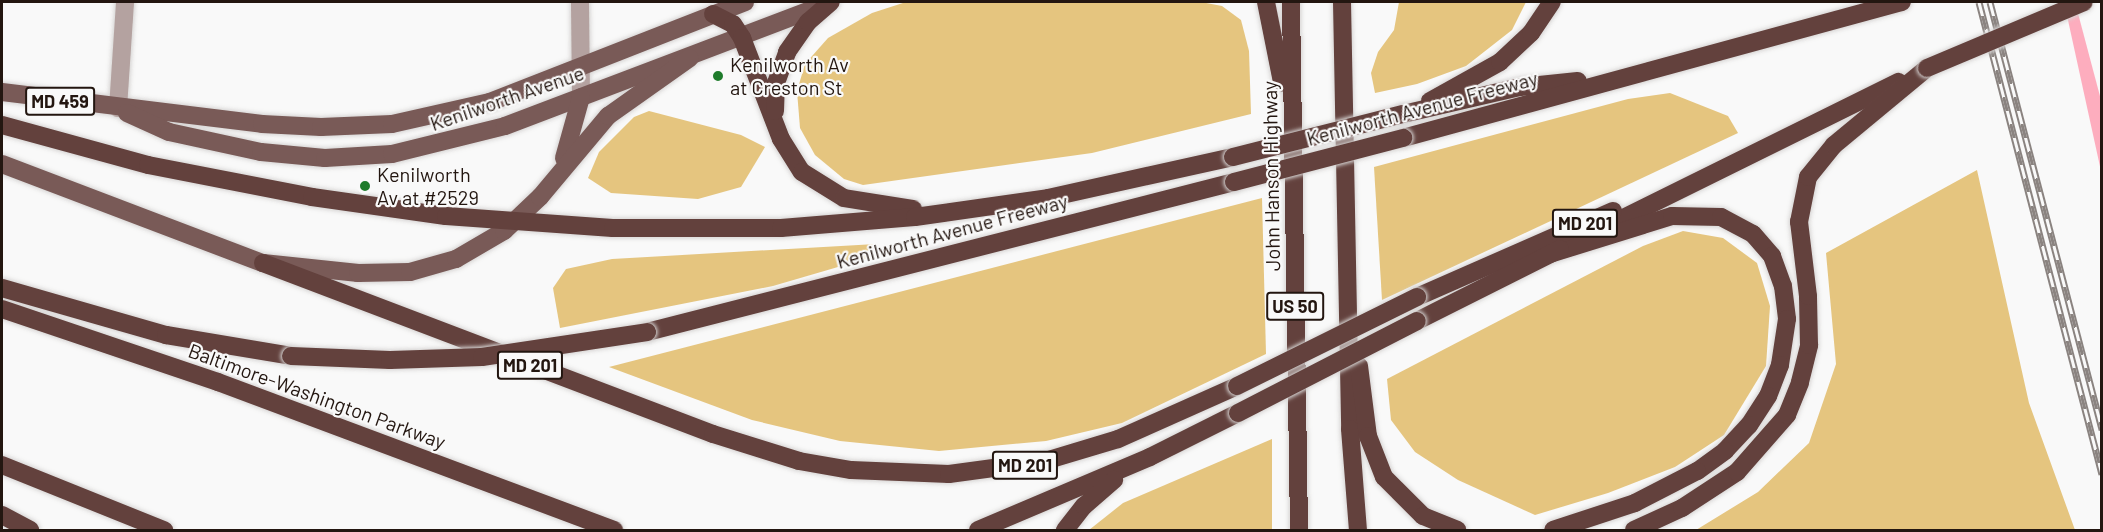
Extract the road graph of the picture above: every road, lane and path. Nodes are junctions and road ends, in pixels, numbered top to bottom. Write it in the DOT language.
graph roads {
  1 [pos="125,2"];
  2 [pos="580,2"];
  3 [pos="745,2"];
  4 [pos="831,2"];
  5 [pos="1266,2"];
  6 [pos="1291,2"];
  7 [pos="1342,2"];
  8 [pos="1552,2"];
  9 [pos="1902,2"];
  10 [pos="2084,2"];
  11 [pos="713,14"];
  12 [pos="742,38"];
  13 [pos="690,58"];
  14 [pos="581,67"];
  15 [pos="1928,68"];
  16 [pos="1620,76"];
  17 [pos="2,92"];
  18 [pos="581,97"];
  19 [pos="118,108"];
  20 [pos="1403,114"];
  21 [pos="2,125"];
  22 [pos="781,139"];
  23 [pos="1293,150"];
  24 [pos="1755,153"];
  25 [pos="2,164"];
  26 [pos="559,171"];
  27 [pos="948,213"];
  28 [pos="514,222"];
  29 [pos="1346,251"];
  30 [pos="1550,254"];
  31 [pos="263,263"];
  32 [pos="2,288"];
  33 [pos="2,309"];
  34 [pos="1150,457"];
  35 [pos="1298,462"];
  36 [pos="2,465"];
  37 [pos="2,515"];
  38 [pos="30,531"];
  39 [pos="164,531"];
  40 [pos="614,531"];
  41 [pos="978,531"];
  42 [pos="1065,531"];
  43 [pos="1291,531"];
  44 [pos="1299,531"];
  45 [pos="1358,531"];
  46 [pos="1457,531"];
  47 [pos="1554,531"];
  48 [pos="1634,531"];
  1 -- 19 [label="street"];
  2 -- 14 [label="street"];
  3 -- 11 [label="main road, Kenilworth Avenue / MD 459"];
  4 -- 12 [label="main road, Kenilworth Avenue / MD 459"];
  4 -- 22 [label="highway"];
  5 -- 23 [label="highway"];
  6 -- 23 [label="highway, John Hanson Highway / US 50"];
  7 -- 29 [label="highway, US 50"];
  8 -- 20 [label="highway"];
  9 -- 16 [label="highway, Kenilworth Avenue Freeway"];
  10 -- 15 [label="highway, MD 201, bridge"];
  11 -- 12 [label="highway"];
  11 -- 14 [label="main road, Kenilworth Avenue / MD 459"];
  12 -- 13 [label="main road, Kenilworth Avenue / MD 459"];
  12 -- 22 [label="highway"];
  13 -- 18 [label="main road, Kenilworth Avenue / MD 459"];
  13 -- 26 [label="main road"];
  14 -- 18 [label="street"];
  14 -- 19 [label="main road, Kenilworth Avenue / MD 459"];
  15 -- 24 [label="highway, MD 201"];
  15 -- 48 [label="highway"];
  16 -- 20 [label="highway"];
  16 -- 32 [label="highway, Kenilworth Avenue Freeway, bridge"];
  17 -- 19 [label="main road, Kenilworth Avenue / MD 459"];
  18 -- 19 [label="main road, Kenilworth Avenue / MD 459"];
  18 -- 26 [label="main road"];
  20 -- 27 [label="highway, bridge"];
  21 -- 28 [label="highway"];
  22 -- 27 [label="highway"];
  23 -- 35 [label="highway, John Hanson Highway / US 50"];
  24 -- 30 [label="highway"];
  24 -- 31 [label="highway, MD 201, bridge"];
  25 -- 31 [label="main road, MD 201"];
  26 -- 28 [label="main road"];
  27 -- 28 [label="highway"];
  28 -- 31 [label="main road"];
  29 -- 45 [label="highway, US 50"];
  29 -- 46 [label="highway"];
  30 -- 34 [label="highway, bridge"];
  30 -- 47 [label="highway"];
  33 -- 40 [label="highway, Baltimore-Washington Parkway"];
  34 -- 41 [label="highway"];
  34 -- 42 [label="highway"];
  35 -- 43 [label="highway"];
  35 -- 44 [label="highway, John Hanson Highway / US 50"];
  36 -- 39 [label="highway"];
  37 -- 38 [label="highway"];
}
